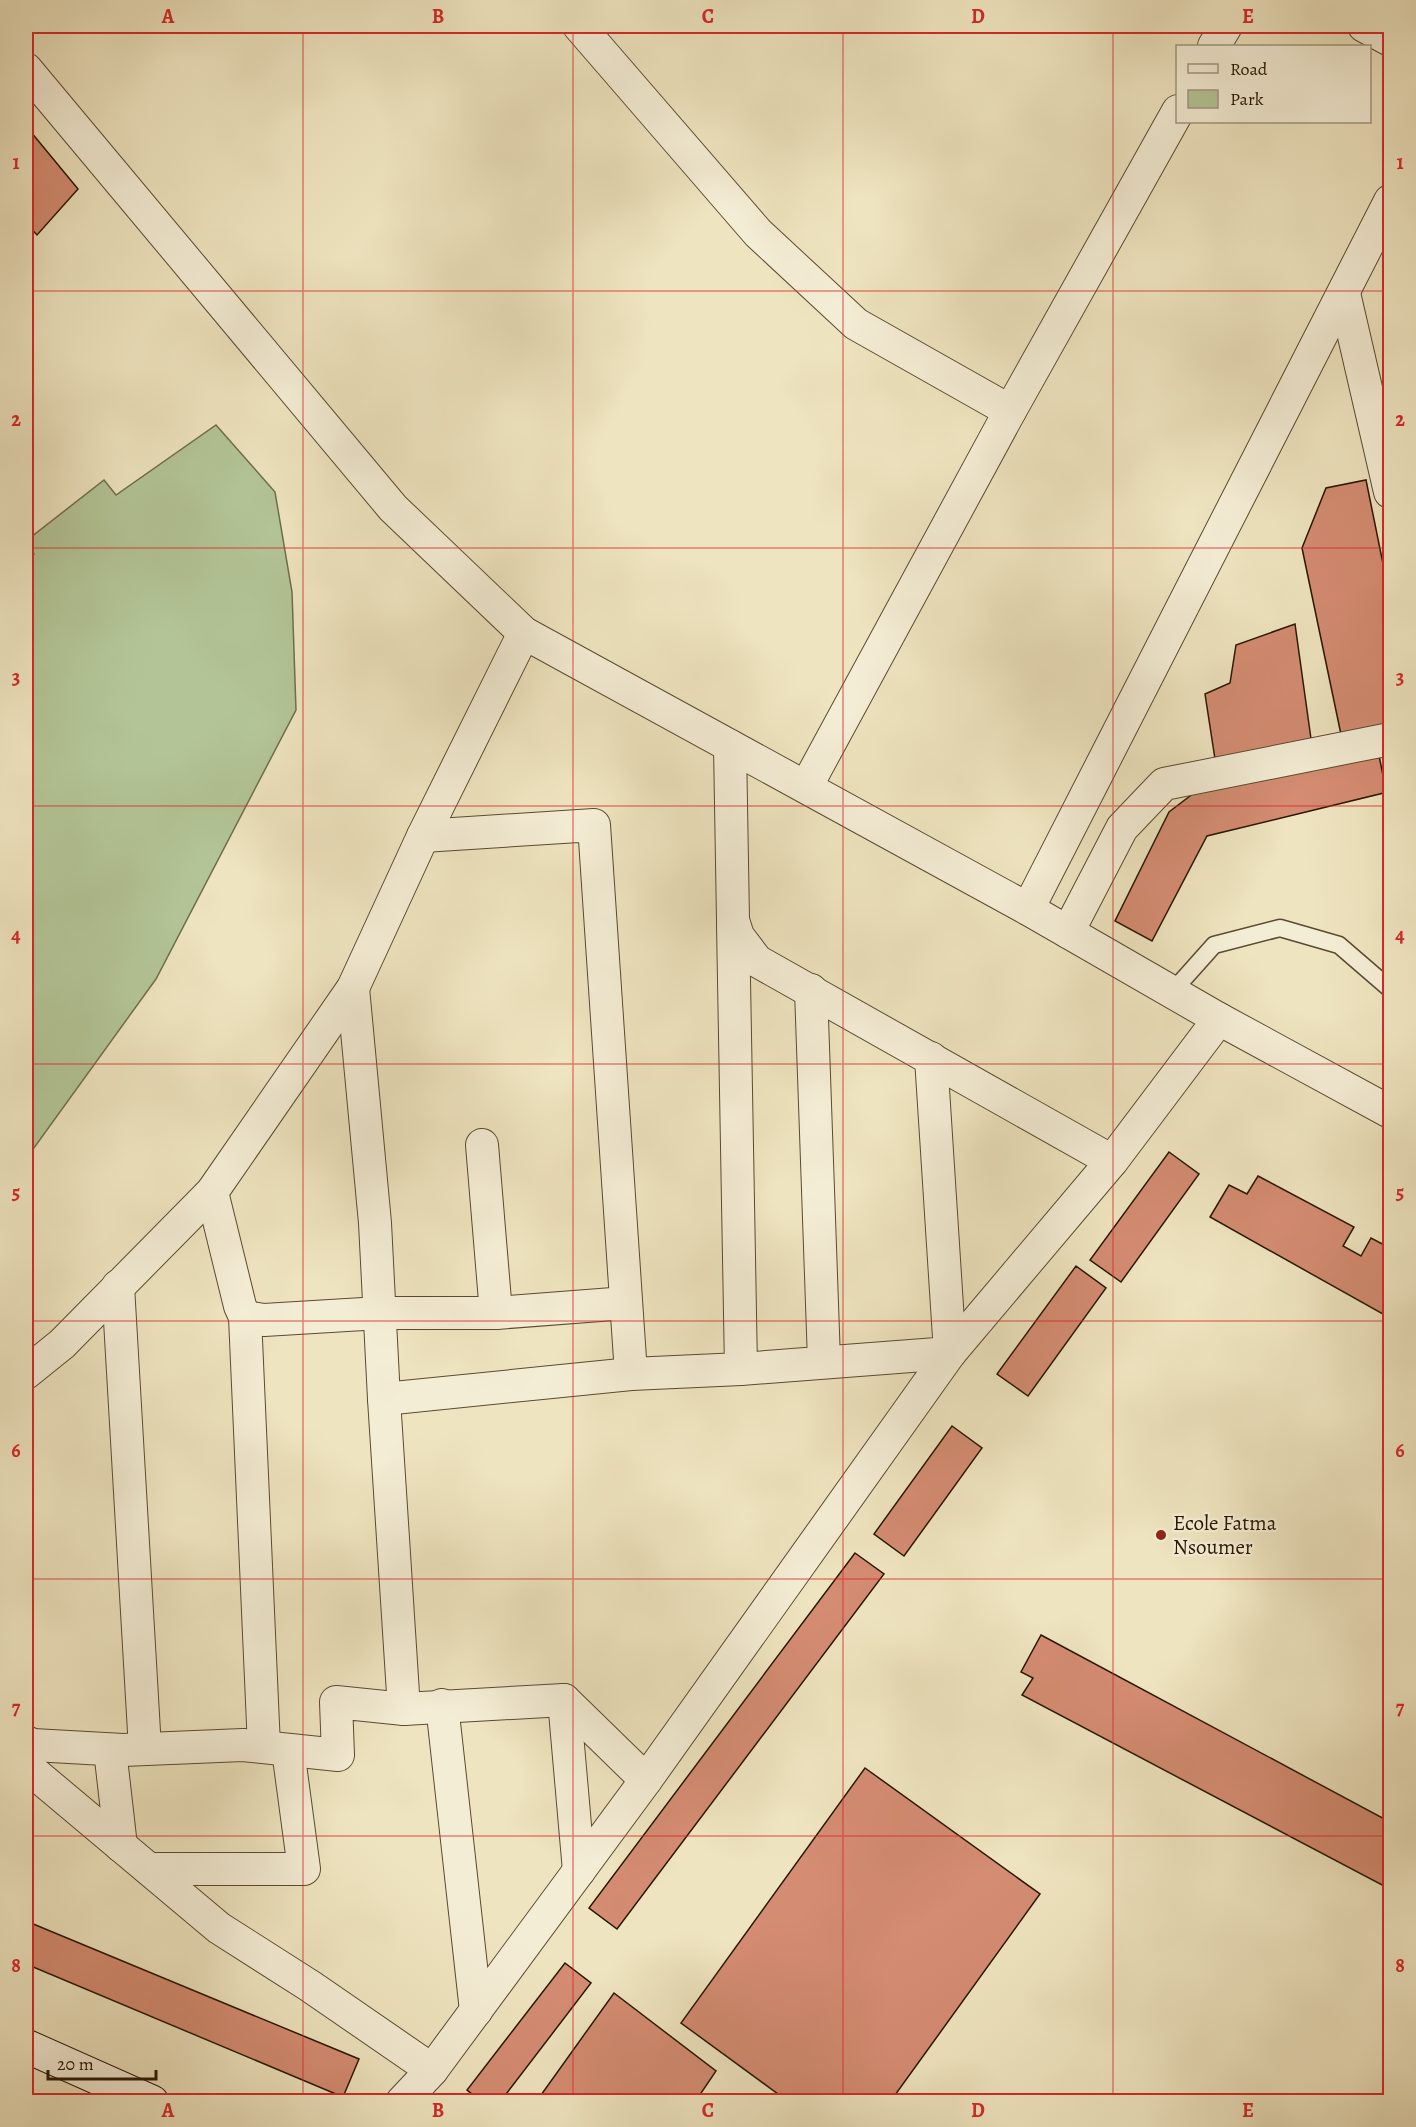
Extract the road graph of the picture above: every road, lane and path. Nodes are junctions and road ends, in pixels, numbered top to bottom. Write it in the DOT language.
graph roads {
  1 [pos="579,26"];
  2 [pos="1226,26"];
  3 [pos="1215,45"];
  4 [pos="26,69"];
  5 [pos="1176,115"];
  6 [pos="1390,201"];
  7 [pos="1344,293"];
  8 [pos="1010,411"];
  9 [pos="1390,492"];
  10 [pos="524,633"];
  11 [pos="1390,739"];
  12 [pos="730,746"];
  13 [pos="806,788"];
  14 [pos="423,836"];
  15 [pos="1028,909"];
  16 [pos="733,920"];
  17 [pos="1068,932"];
  18 [pos="353,988"];
  19 [pos="1390,988"];
  20 [pos="811,990"];
  21 [pos="1172,992"];
  22 [pos="1219,1019"];
  23 [pos="931,1058"];
  24 [pos="1390,1112"];
  25 [pos="482,1146"];
  26 [pos="1112,1161"];
  27 [pos="212,1192"];
  28 [pos="118,1286"];
  29 [pos="626,1303"];
  30 [pos="380,1313"];
  31 [pos="496,1313"];
  32 [pos="245,1317"];
  33 [pos="950,1353"];
  34 [pos="824,1361"];
  35 [pos="741,1369"];
  36 [pos="26,1373"];
  37 [pos="631,1374"];
  38 [pos="384,1399"];
  39 [pos="564,1700"];
  40 [pos="442,1705"];
  41 [pos="404,1709"];
  42 [pos="26,1742"];
  43 [pos="276,1748"];
  44 [pos="110,1749"];
  45 [pos="145,1749"];
  46 [pos="26,1766"];
  47 [pos="646,1780"];
  48 [pos="120,1846"];
  49 [pos="149,1869"];
  50 [pos="579,1871"];
  51 [pos="476,2011"];
  52 [pos="26,2046"];
  53 [pos="432,2070"];
  54 [pos="152,2102"];
  55 [pos="402,2102"];
  1 -- 8 [label="street"];
  2 -- 3 [label="street"];
  4 -- 10 [label="street"];
  5 -- 8 [label="street"];
  6 -- 7 [label="street"];
  7 -- 9 [label="street"];
  7 -- 15 [label="street"];
  8 -- 13 [label="street"];
  10 -- 12 [label="street"];
  10 -- 14 [label="street"];
  11 -- 17 [label="street"];
  12 -- 13 [label="street"];
  12 -- 16 [label="street"];
  13 -- 15 [label="street"];
  14 -- 18 [label="street"];
  14 -- 29 [label="street"];
  15 -- 17 [label="street"];
  16 -- 20 [label="street"];
  16 -- 35 [label="street"];
  17 -- 21 [label="street"];
  18 -- 27 [label="street"];
  18 -- 30 [label="street"];
  19 -- 21 [label="lane"];
  20 -- 23 [label="street"];
  20 -- 34 [label="street"];
  21 -- 22 [label="street"];
  22 -- 24 [label="street"];
  22 -- 26 [label="street"];
  23 -- 26 [label="street"];
  23 -- 33 [label="street"];
  25 -- 31 [label="street"];
  26 -- 33 [label="street"];
  27 -- 28 [label="street"];
  27 -- 32 [label="street"];
  28 -- 36 [label="street"];
  28 -- 45 [label="street"];
  29 -- 31 [label="street"];
  29 -- 37 [label="street"];
  30 -- 31 [label="street"];
  30 -- 32 [label="street"];
  30 -- 38 [label="street"];
  32 -- 43 [label="street"];
  33 -- 34 [label="street"];
  33 -- 47 [label="street"];
  34 -- 35 [label="street"];
  35 -- 37 [label="street"];
  37 -- 38 [label="street"];
  38 -- 41 [label="street"];
  39 -- 40 [label="street"];
  39 -- 47 [label="street"];
  39 -- 50 [label="street"];
  40 -- 41 [label="street"];
  40 -- 51 [label="street"];
  41 -- 43 [label="street"];
  42 -- 44 [label="street"];
  43 -- 45 [label="street"];
  43 -- 49 [label="street"];
  44 -- 45 [label="street"];
  44 -- 48 [label="street"];
  46 -- 48 [label="street"];
  47 -- 50 [label="street"];
  48 -- 49 [label="street"];
  49 -- 53 [label="street"];
  50 -- 51 [label="street"];
  51 -- 53 [label="street"];
  52 -- 54 [label="main road"];
  53 -- 55 [label="street"];
}
